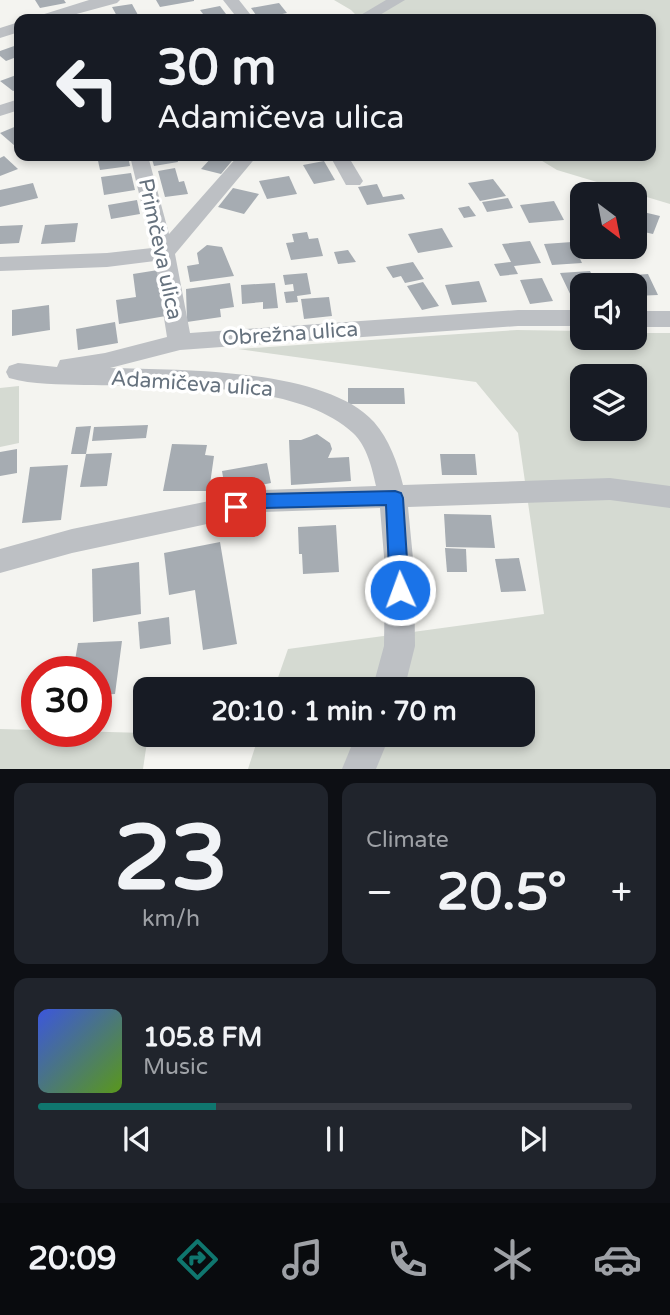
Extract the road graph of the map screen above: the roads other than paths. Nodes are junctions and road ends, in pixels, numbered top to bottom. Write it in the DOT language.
graph roads {
  1 [pos="113,0"];
  2 [pos="231,0"];
  3 [pos="397,0"];
  4 [pos="90,2"];
  5 [pos="57,14"];
  6 [pos="242,14"];
  7 [pos="371,14"];
  8 [pos="140,161"];
  9 [pos="244,161"];
  10 [pos="342,161"];
  11 [pos="353,181"];
  12 [pos="164,253"];
  13 [pos="0,264"];
  14 [pos="570,318"];
  15 [pos="647,319"];
  16 [pos="670,319"];
  17 [pos="180,342"];
  18 [pos="9,373"];
  19 [pos="670,497"];
  20 [pos="395,498"];
  21 [pos="0,561"];
  22 [pos="392,677"];
  23 [pos="368,747"];
  24 [pos="359,769"];
  1 -- 4 [label="street"];
  2 -- 6 [label="street"];
  3 -- 7 [label="street"];
  4 -- 5 [label="street"];
  8 -- 12 [label="street, Primčeva ulica"];
  9 -- 12 [label="street"];
  10 -- 11 [label="street"];
  12 -- 13 [label="street"];
  12 -- 17 [label="street, Primčeva ulica"];
  14 -- 17 [label="street, Obrežna ulica"];
  15 -- 16 [label="street"];
  17 -- 18 [label="street, Obrežna ulica"];
  18 -- 20 [label="street, Adamičeva ulica"];
  19 -- 20 [label="street"];
  20 -- 21 [label="street"];
  20 -- 22 [label="street, Adamičeva ulica"];
  23 -- 24 [label="street"];
}
